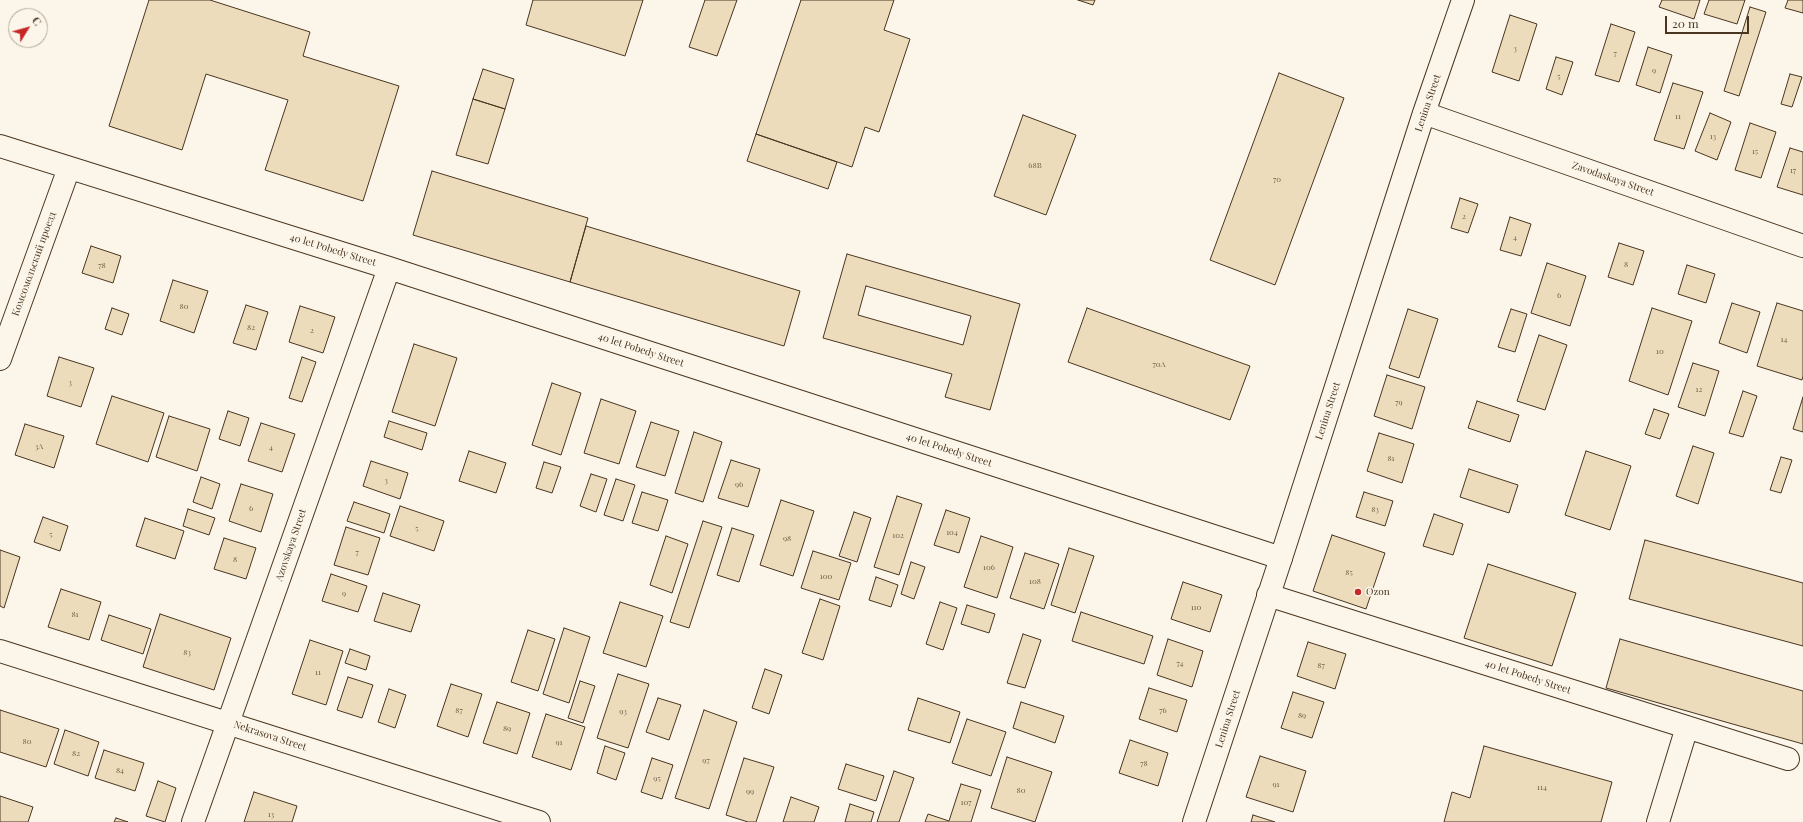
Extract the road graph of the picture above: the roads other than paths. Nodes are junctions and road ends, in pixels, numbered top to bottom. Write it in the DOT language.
graph roads {
  1 [pos="1463,0"];
  2 [pos="1424,113"];
  3 [pos="0,146"];
  4 [pos="69,168"];
  5 [pos="1803,246"];
  6 [pos="389,268"];
  7 [pos="0,360"];
  8 [pos="1281,558"];
  9 [pos="1268,595"];
  10 [pos="0,651"];
  11 [pos="228,722"];
  12 [pos="1686,727"];
  13 [pos="1788,759"];
  14 [pos="193,822"];
  15 [pos="539,822"];
  16 [pos="1194,822"];
  17 [pos="1658,822"];
  1 -- 2 [label="street, Lenina Street"];
  2 -- 5 [label="street, Zavodaskaya Street"];
  2 -- 8 [label="street, Lenina Street"];
  3 -- 4 [label="street, 40 let Pobedy Street"];
  4 -- 6 [label="street, 40 let Pobedy Street"];
  4 -- 7 [label="street, Комсомольский проезд"];
  6 -- 8 [label="street, 40 let Pobedy Street"];
  6 -- 11 [label="street, Azovskaya Street"];
  8 -- 9 [label="street, Lenina Street"];
  9 -- 12 [label="street, 40 let Pobedy Street"];
  9 -- 16 [label="street, Lenina Street"];
  10 -- 11 [label="street, Nekrasova Street"];
  11 -- 14 [label="street, Azovskaya Street"];
  11 -- 15 [label="street, Nekrasova Street"];
  12 -- 13 [label="street, 40 let Pobedy Street"];
  12 -- 17 [label="street"];
}
